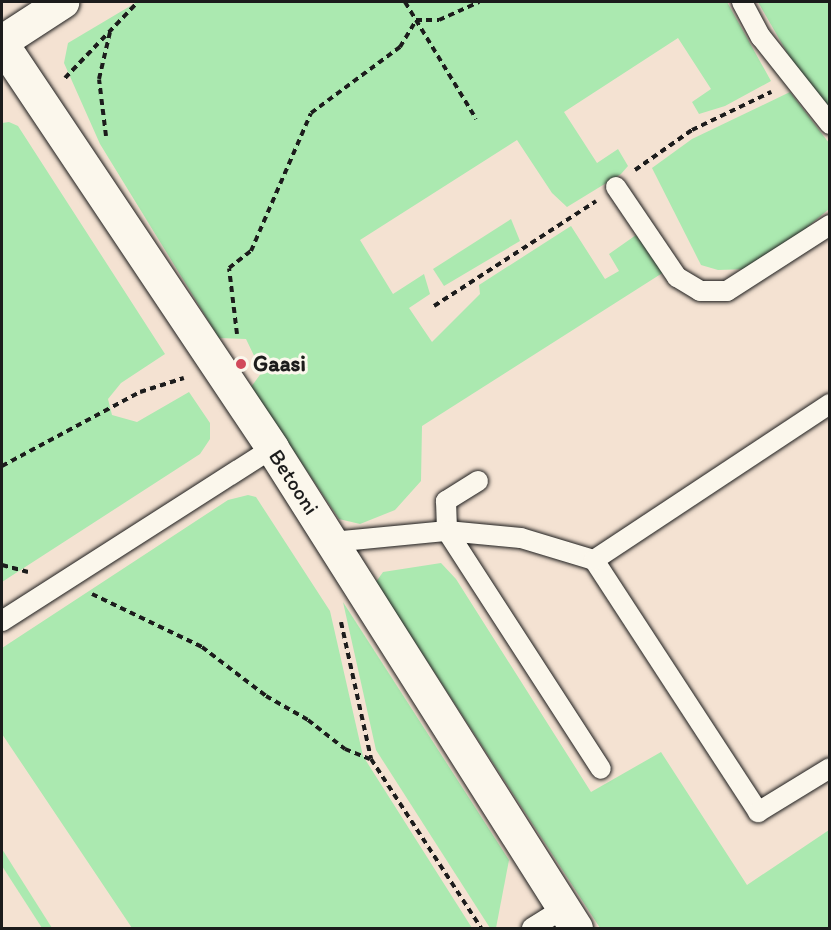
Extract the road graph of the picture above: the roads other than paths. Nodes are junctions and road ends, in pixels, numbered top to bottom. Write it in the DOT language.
graph roads {
  1 [pos="62,2"];
  2 [pos="742,2"];
  3 [pos="2,42"];
  4 [pos="829,121"];
  5 [pos="616,188"];
  6 [pos="830,225"];
  7 [pos="830,404"];
  8 [pos="273,448"];
  9 [pos="478,481"];
  10 [pos="447,531"];
  11 [pos="332,542"];
  12 [pos="594,560"];
  13 [pos="2,621"];
  14 [pos="830,768"];
  15 [pos="601,769"];
  16 [pos="570,919"];
  17 [pos="532,928"];
  1 -- 3 [label="main road"];
  2 -- 4 [label="lane"];
  3 -- 8 [label="main road, Betooni"];
  5 -- 6 [label="lane"];
  7 -- 12 [label="lane"];
  8 -- 11 [label="main road, Betooni"];
  8 -- 13 [label="lane"];
  9 -- 10 [label="lane"];
  10 -- 11 [label="lane"];
  10 -- 12 [label="lane"];
  10 -- 15 [label="lane"];
  11 -- 16 [label="main road, Betooni"];
  12 -- 14 [label="lane"];
  16 -- 17 [label="lane"];
}
